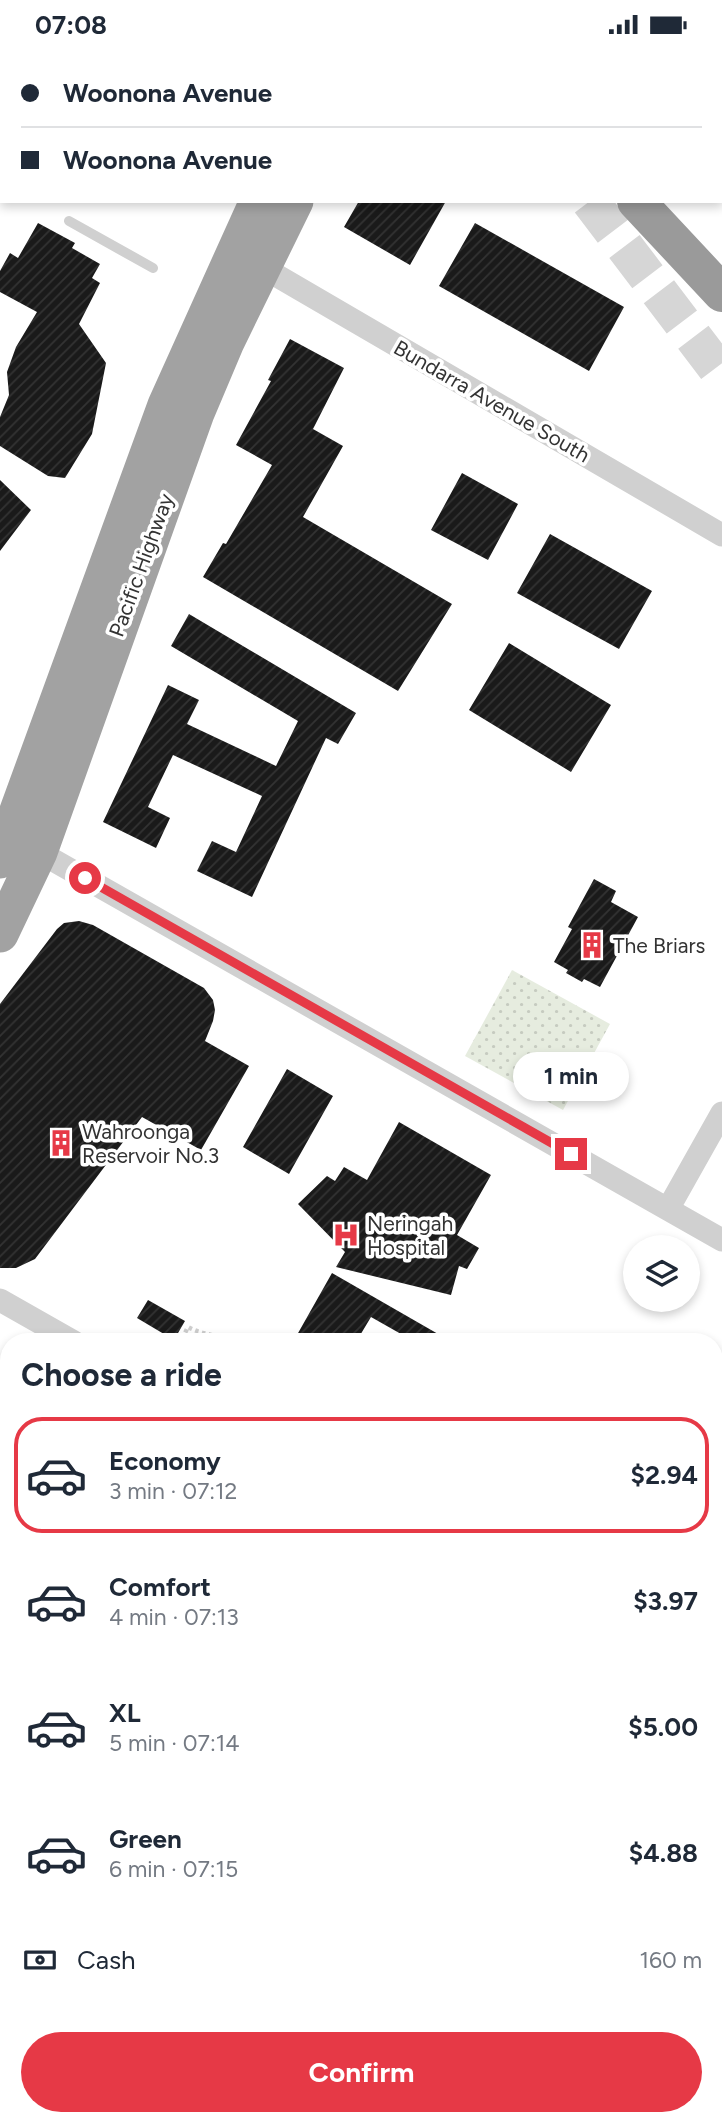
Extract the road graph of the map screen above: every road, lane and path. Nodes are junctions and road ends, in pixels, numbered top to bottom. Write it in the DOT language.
graph roads {
  1 [pos="257,203"];
  2 [pos="294,203"];
  3 [pos="638,203"];
  4 [pos="69,221"];
  5 [pos="262,267"];
  6 [pos="153,268"];
  7 [pos="722,293"];
  8 [pos="722,535"];
  9 [pos="39,852"];
  10 [pos="0,860"];
  11 [pos="0,935"];
  12 [pos="722,1113"];
  13 [pos="668,1209"];
  14 [pos="722,1240"];
  15 [pos="0,1300"];
  16 [pos="58,1333"];
  17 [pos="185,1333"];
  18 [pos="199,1333"];
  1 -- 10 [label="highway, Pacific Highway"];
  2 -- 5 [label="highway, Pacific Highway"];
  3 -- 7 [label="highway"];
  4 -- 6 [label="lane"];
  5 -- 8 [label="street, Bundarra Avenue South"];
  5 -- 9 [label="highway, Pacific Highway"];
  9 -- 11 [label="highway, Pacific Highway"];
  9 -- 13 [label="street"];
  12 -- 13 [label="street"];
  13 -- 14 [label="street"];
  15 -- 16 [label="street"];
  17 -- 18 [label="path"];
}
